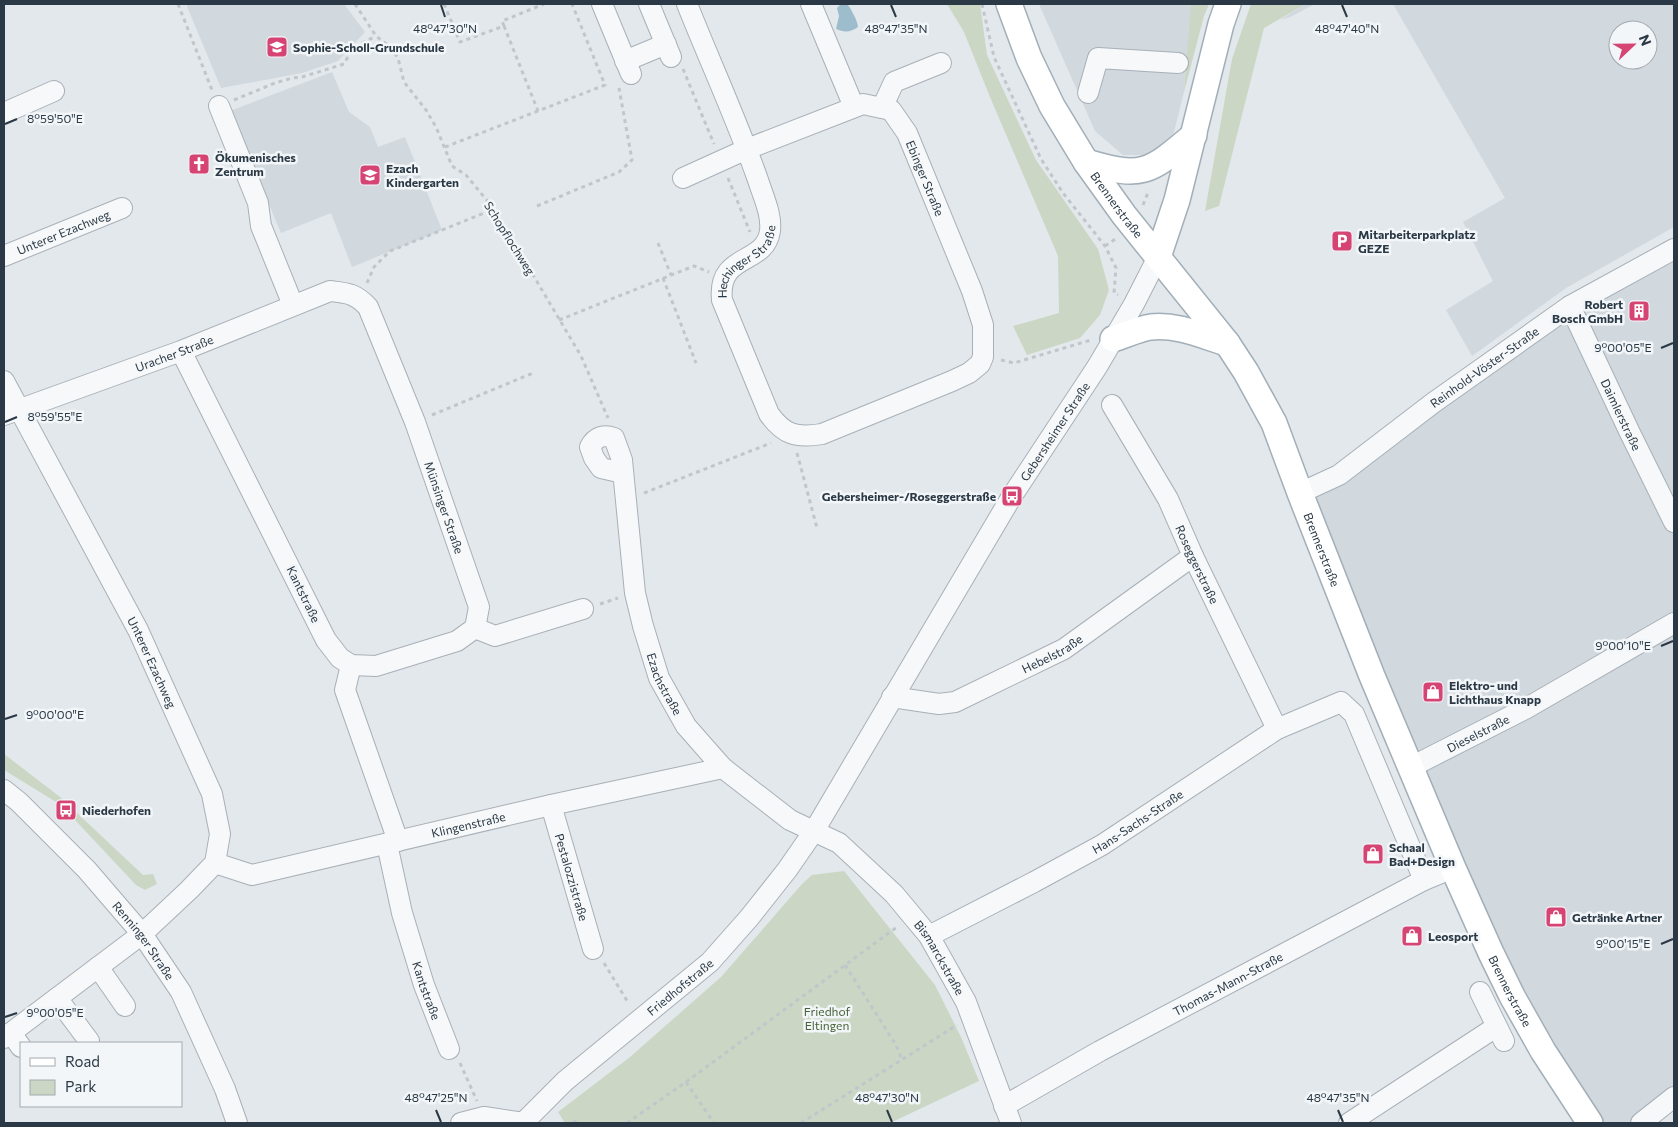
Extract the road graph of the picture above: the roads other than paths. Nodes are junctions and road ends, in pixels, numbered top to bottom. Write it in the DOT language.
graph roads {
  1 [pos="602,4"];
  2 [pos="649,4"];
  3 [pos="686,4"];
  4 [pos="811,4"];
  5 [pos="1009,4"];
  6 [pos="1228,4"];
  7 [pos="941,63"];
  8 [pos="1178,63"];
  9 [pos="54,91"];
  10 [pos="1088,93"];
  11 [pos="219,106"];
  12 [pos="854,107"];
  13 [pos="882,108"];
  14 [pos="4,113"];
  15 [pos="1194,135"];
  16 [pos="747,149"];
  17 [pos="1086,162"];
  18 [pos="683,178"];
  19 [pos="122,208"];
  20 [pos="1674,249"];
  21 [pos="4,256"];
  22 [pos="1158,257"];
  23 [pos="362,300"];
  24 [pos="294,305"];
  25 [pos="1570,306"];
  26 [pos="1113,339"];
  27 [pos="1228,342"];
  28 [pos="181,351"];
  29 [pos="4,381"];
  30 [pos="952,381"];
  31 [pos="1112,405"];
  32 [pos="11,412"];
  33 [pos="614,438"];
  34 [pos="1300,493"];
  35 [pos="1674,522"];
  36 [pos="1193,556"];
  37 [pos="582,609"];
  38 [pos="1674,623"];
  39 [pos="475,628"];
  40 [pos="351,665"];
  41 [pos="892,697"];
  42 [pos="1277,729"];
  43 [pos="1411,767"];
  44 [pos="723,768"];
  45 [pos="4,790"];
  46 [pos="551,806"];
  47 [pos="814,831"];
  48 [pos="392,843"];
  49 [pos="215,864"];
  50 [pos="1453,868"];
  51 [pos="1424,880"];
  52 [pos="142,934"];
  53 [pos="929,936"];
  54 [pos="593,949"];
  55 [pos="98,967"];
  56 [pos="1480,992"];
  57 [pos="57,998"];
  58 [pos="125,1006"];
  59 [pos="12,1039"];
  60 [pos="89,1041"];
  61 [pos="449,1049"];
  62 [pos="1674,1097"];
  63 [pos="1008,1114"];
  64 [pos="237,1123"];
  65 [pos="462,1123"];
  66 [pos="524,1123"];
  67 [pos="1349,1123"];
  68 [pos="1590,1123"];
  69 [pos="1640,1123"];
  1 -- 2 [label="street"];
  3 -- 16 [label="street, Hechinger Straße"];
  4 -- 12 [label="street"];
  5 -- 17 [label="main road, Brennerstraße"];
  6 -- 15 [label="main road, Gebersheimer Straße"];
  7 -- 13 [label="street"];
  8 -- 10 [label="street"];
  9 -- 14 [label="street"];
  11 -- 24 [label="street"];
  12 -- 13 [label="street"];
  12 -- 16 [label="street"];
  13 -- 30 [label="street, Ebinger Straße"];
  15 -- 17 [label="main road"];
  15 -- 22 [label="main road, Gebersheimer Straße"];
  16 -- 18 [label="street"];
  16 -- 30 [label="street, Hechinger Straße"];
  17 -- 22 [label="main road, Brennerstraße"];
  19 -- 21 [label="street, Unterer Ezachweg"];
  20 -- 25 [label="street, Reinhold-Vöster-Straße"];
  22 -- 26 [label="street, Gebersheimer Straße"];
  22 -- 27 [label="main road, Brennerstraße"];
  23 -- 24 [label="street, Uracher Straße"];
  23 -- 39 [label="street, Münsinger Straße"];
  24 -- 28 [label="street, Uracher Straße"];
  25 -- 34 [label="street, Reinhold-Vöster-Straße"];
  25 -- 35 [label="street, Daimlerstraße"];
  26 -- 27 [label="main road"];
  26 -- 41 [label="street, Gebersheimer Straße"];
  27 -- 34 [label="main road, Brennerstraße"];
  28 -- 32 [label="street, Uracher Straße"];
  28 -- 40 [label="street, Kantstraße"];
  29 -- 32 [label="street, Unterer Ezachweg"];
  31 -- 36 [label="street, Roseggerstraße"];
  32 -- 49 [label="street, Unterer Ezachweg"];
  33 -- 44 [label="street, Ezachstraße"];
  34 -- 43 [label="main road, Brennerstraße"];
  36 -- 41 [label="street, Hebelstraße"];
  36 -- 42 [label="street, Roseggerstraße"];
  37 -- 39 [label="street"];
  38 -- 43 [label="street, Dieselstraße"];
  39 -- 40 [label="street"];
  40 -- 48 [label="street, Kantstraße"];
  41 -- 47 [label="street, Gebersheimer Straße"];
  42 -- 51 [label="street, Hans-Sachs-Straße"];
  42 -- 53 [label="street, Hans-Sachs-Straße"];
  43 -- 50 [label="main road, Brennerstraße"];
  44 -- 46 [label="street, Klingenstraße"];
  44 -- 47 [label="street, Ezachstraße"];
  45 -- 52 [label="street, Renninger Straße"];
  46 -- 48 [label="street, Klingenstraße"];
  46 -- 54 [label="street, Pestalozzistraße"];
  47 -- 53 [label="street, Bismarckstraße"];
  47 -- 66 [label="street, Friedhofstraße"];
  48 -- 49 [label="street, Klingenstraße"];
  48 -- 61 [label="street, Kantstraße"];
  49 -- 52 [label="street"];
  50 -- 51 [label="street, Thomas-Mann-Straße"];
  50 -- 68 [label="main road, Brennerstraße"];
  51 -- 63 [label="street, Thomas-Mann-Straße"];
  52 -- 55 [label="street"];
  52 -- 64 [label="street, Renninger Straße"];
  53 -- 63 [label="street, Bismarckstraße"];
  55 -- 57 [label="street"];
  55 -- 58 [label="street"];
  56 -- 67 [label="street"];
  57 -- 59 [label="street"];
  57 -- 60 [label="street"];
  62 -- 69 [label="street"];
  65 -- 66 [label="street"];
}
